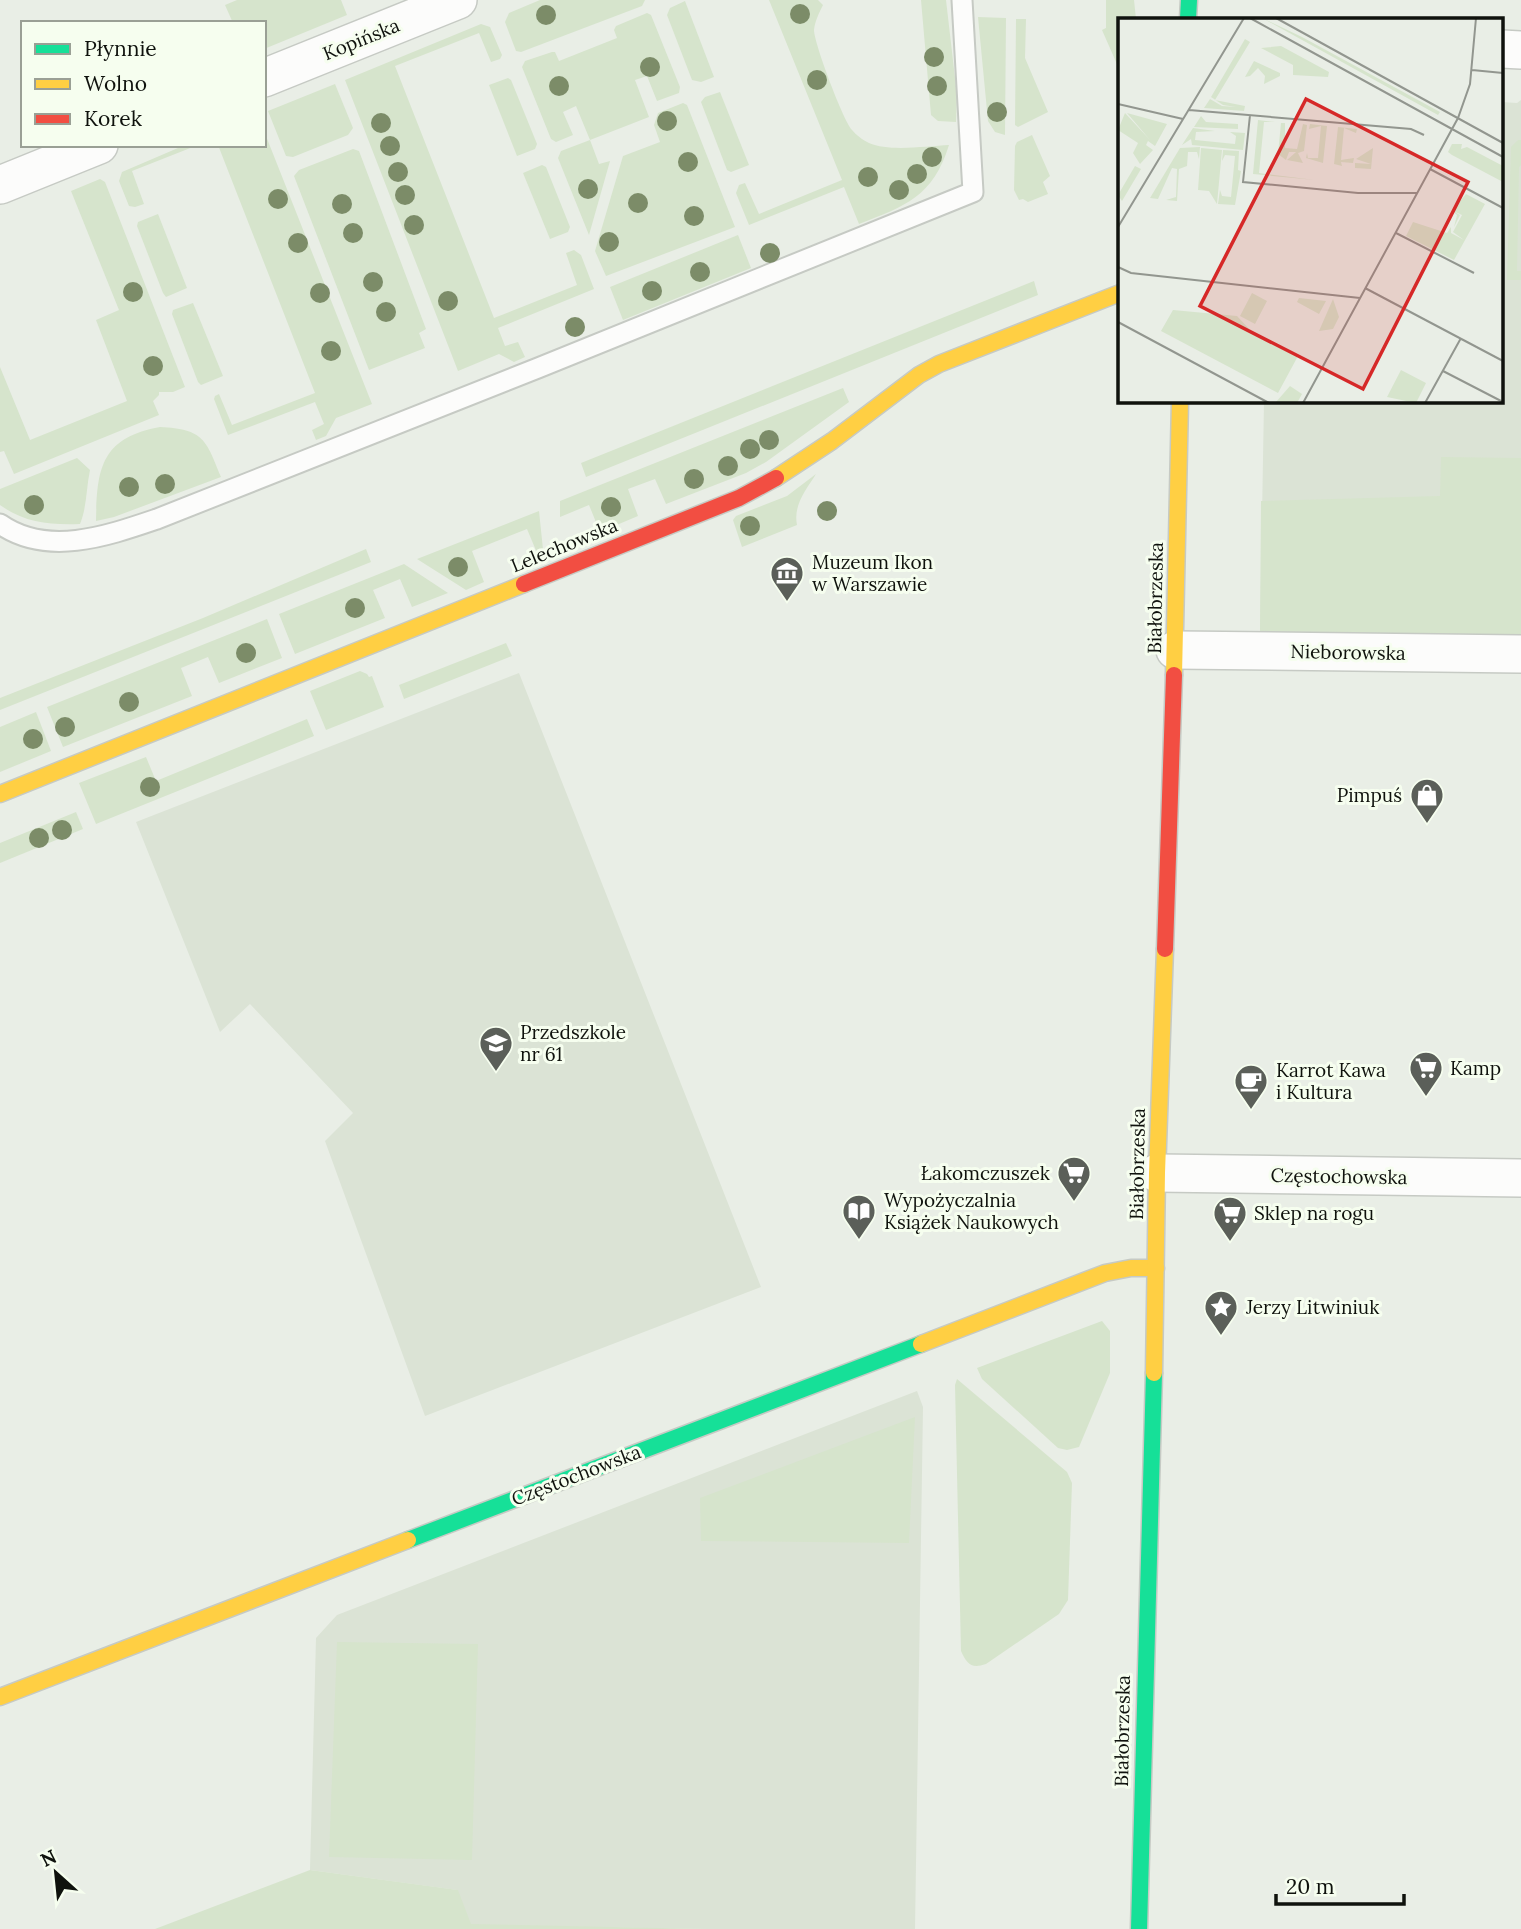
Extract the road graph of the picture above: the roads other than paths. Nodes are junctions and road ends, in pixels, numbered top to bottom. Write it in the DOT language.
graph roads {
  1 [pos="458,0"];
  2 [pos="962,0"];
  3 [pos="1189,0"];
  4 [pos="1188,18"];
  5 [pos="266,77"];
  6 [pos="94,147"];
  7 [pos="0,185"];
  8 [pos="1118,294"];
  9 [pos="1180,402"];
  10 [pos="0,524"];
  11 [pos="1175,650"];
  12 [pos="1521,654"];
  13 [pos="0,794"];
  14 [pos="1157,1173"];
  15 [pos="1521,1178"];
  16 [pos="1156,1268"];
  17 [pos="0,1697"];
  18 [pos="1139,1929"];
  1 -- 5 [label="street, Kopińska"];
  2 -- 10 [label="lane"];
  3 -- 4 [label="street"];
  6 -- 7 [label="street"];
  8 -- 13 [label="street, Lelechowska"];
  9 -- 11 [label="street, Białobrzeska"];
  11 -- 12 [label="street, Nieborowska"];
  11 -- 14 [label="street, Białobrzeska"];
  14 -- 15 [label="street, Częstochowska"];
  14 -- 16 [label="street, Białobrzeska"];
  16 -- 17 [label="street, Częstochowska"];
  16 -- 18 [label="street, Białobrzeska"];
}
